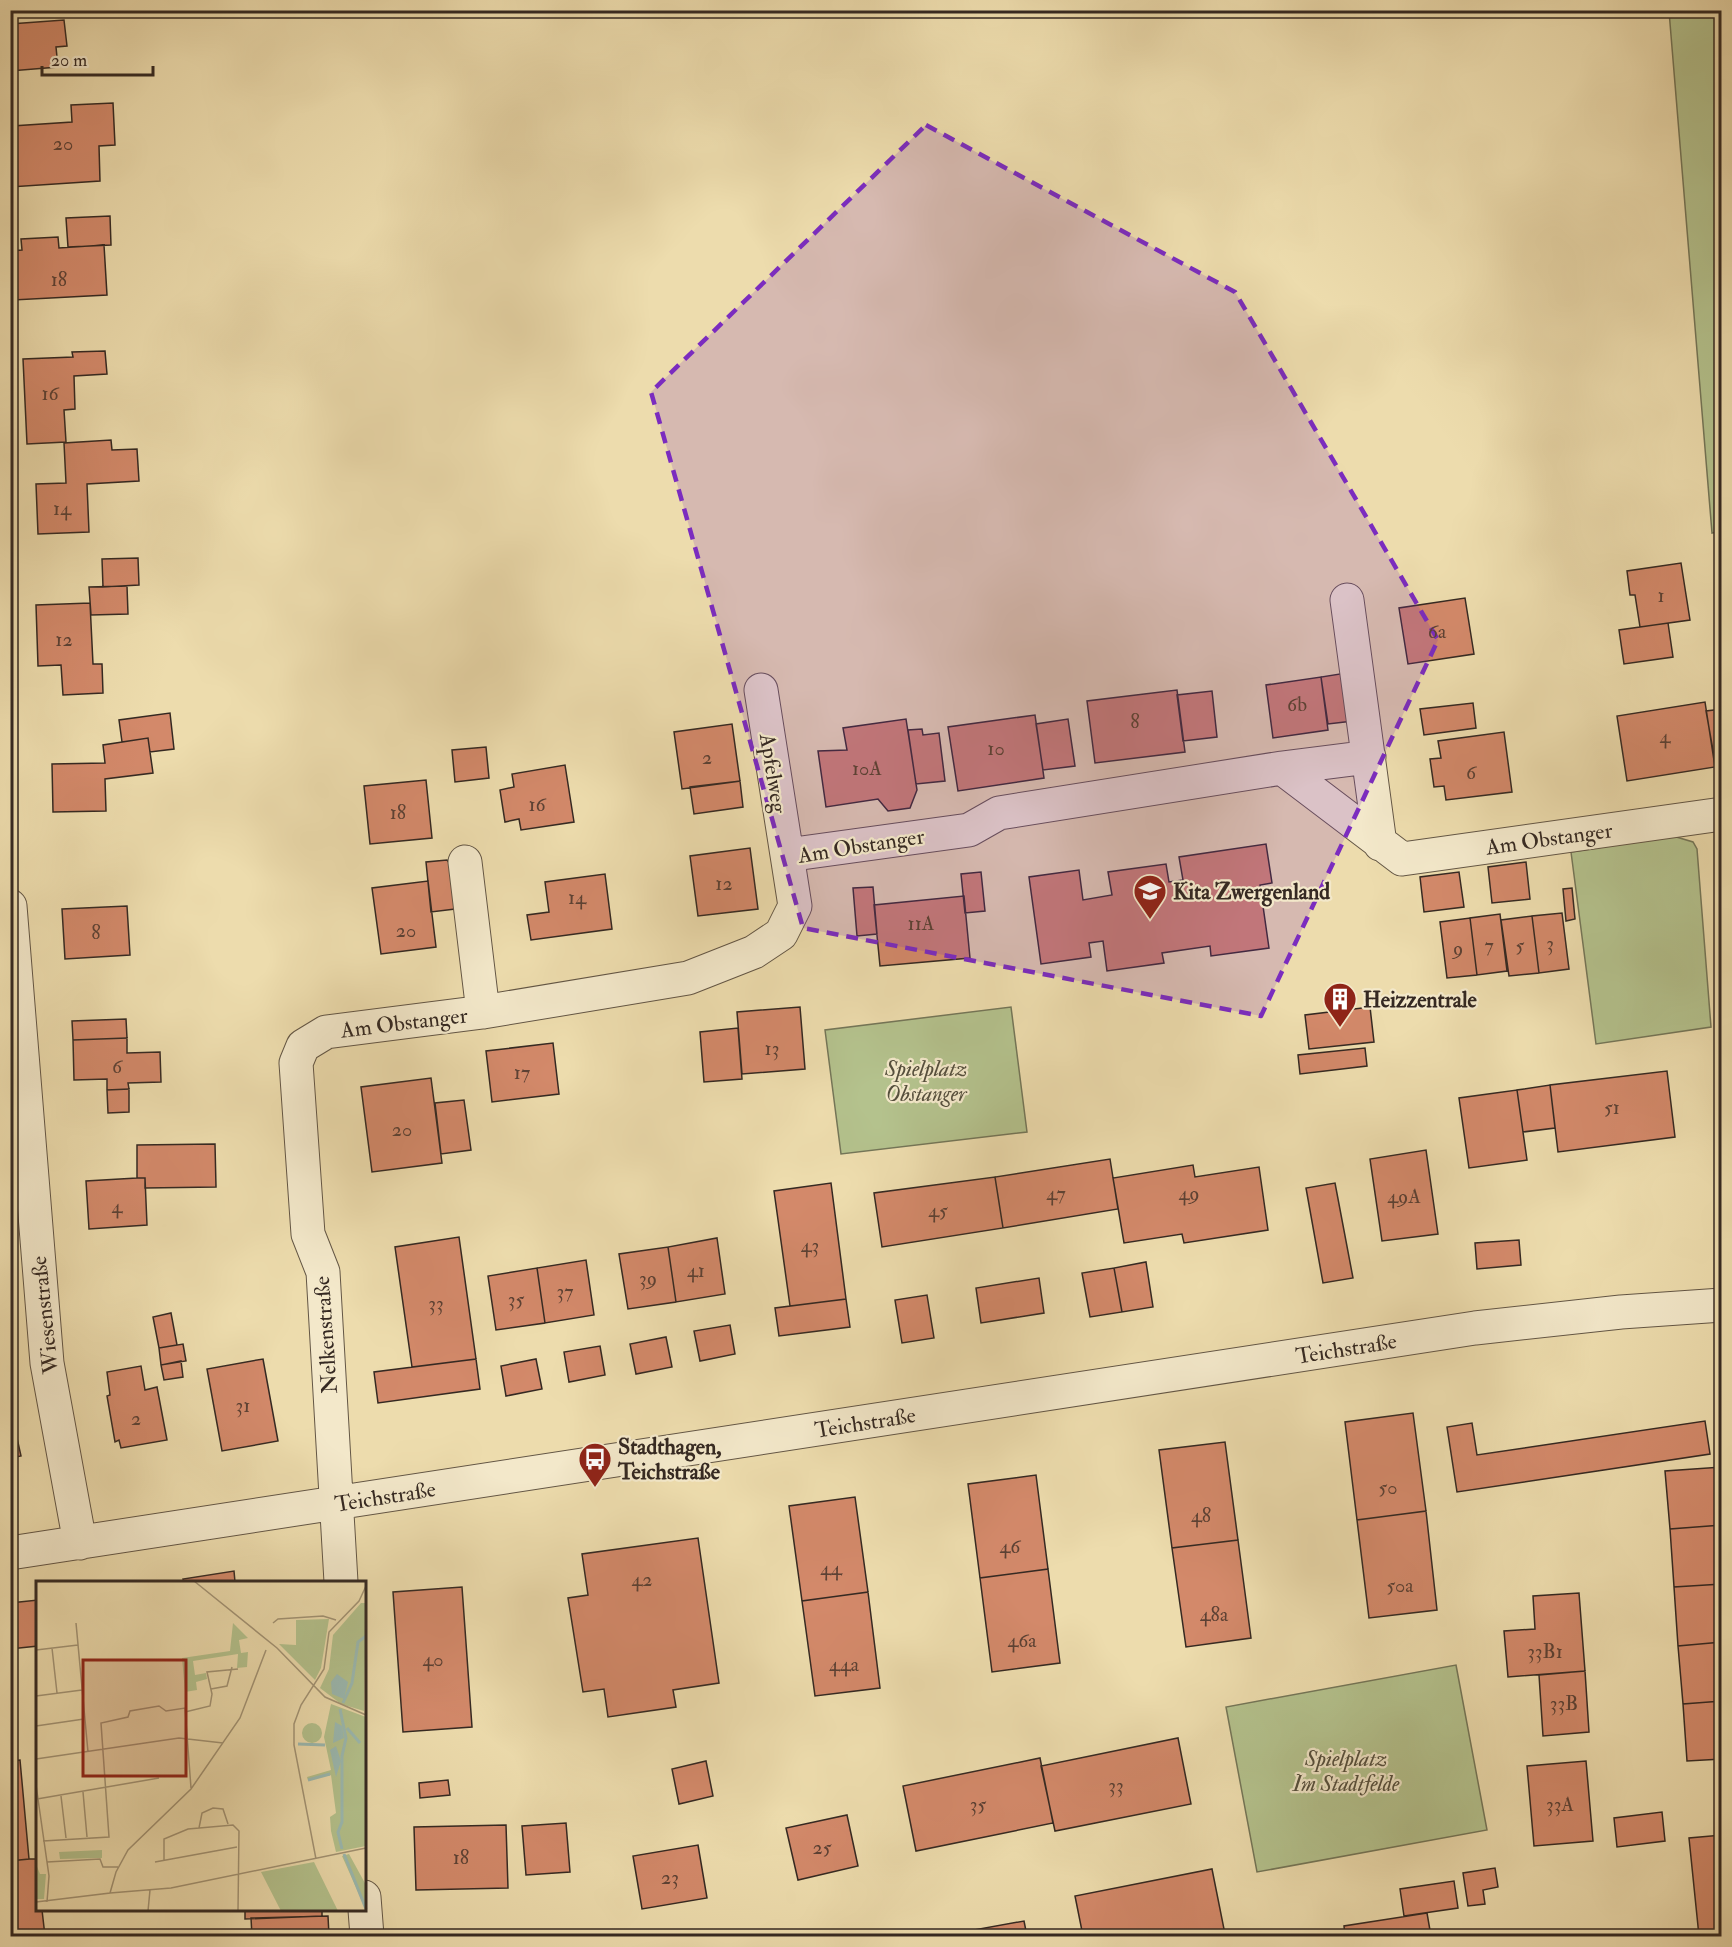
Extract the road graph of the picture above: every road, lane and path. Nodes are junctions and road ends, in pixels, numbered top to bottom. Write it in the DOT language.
graph roads {
  1 [pos="1347,600"];
  2 [pos="761,690"];
  3 [pos="1369,757"];
  4 [pos="1282,768"];
  5 [pos="1722,813"];
  6 [pos="1380,844"];
  7 [pos="787,855"];
  8 [pos="465,862"];
  9 [pos="10,906"];
  10 [pos="14,990"];
  11 [pos="483,1012"];
  12 [pos="326,1032"];
  13 [pos="1722,1305"];
  14 [pos="335,1504"];
  15 [pos="80,1543"];
  16 [pos="10,1553"];
  17 [pos="341,1581"];
  18 [pos="365,1911"];
  19 [pos="368,1936"];
  1 -- 3 [label="street"];
  2 -- 7 [label="street, Apfelweg"];
  3 -- 4 [label="street, Am Obstanger"];
  3 -- 6 [label="street"];
  4 -- 6 [label="street, Am Obstanger"];
  4 -- 7 [label="street, Am Obstanger"];
  5 -- 6 [label="street, Am Obstanger"];
  7 -- 11 [label="street, Am Obstanger"];
  8 -- 11 [label="street, Am Obstanger"];
  9 -- 10 [label="street, Wiesenstraße"];
  10 -- 15 [label="street, Wiesenstraße"];
  11 -- 12 [label="street, Am Obstanger"];
  12 -- 14 [label="street, Nelkenstraße"];
  13 -- 14 [label="street, Teichstraße"];
  14 -- 15 [label="street, Teichstraße"];
  14 -- 17 [label="street, Nelkenstraße"];
  15 -- 16 [label="street, Teichstraße"];
  18 -- 19 [label="street"];
}
